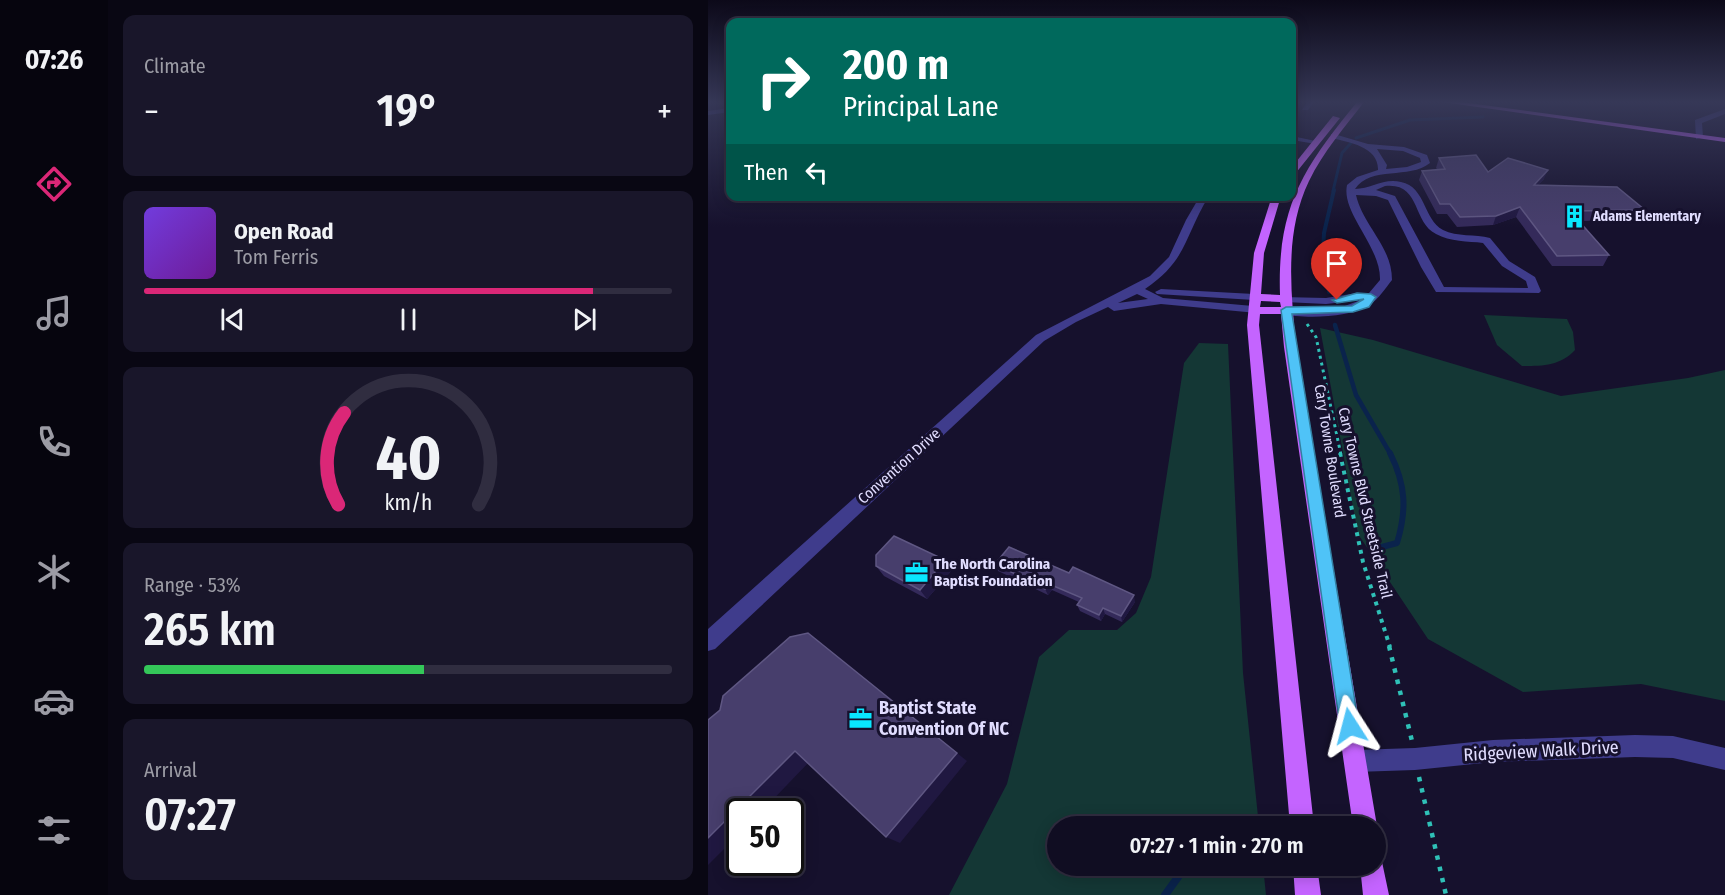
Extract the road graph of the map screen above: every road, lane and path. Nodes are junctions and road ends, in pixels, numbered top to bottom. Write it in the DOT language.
graph roads {
  1 [pos="1315,144"];
  2 [pos="1329,144"];
  3 [pos="1360,144"];
  4 [pos="1368,146"];
  5 [pos="1296,167"];
  6 [pos="1382,169"];
  7 [pos="1350,192"];
  8 [pos="1366,192"];
  9 [pos="1203,201"];
  10 [pos="1275,201"];
  11 [pos="1172,275"];
  12 [pos="1138,290"];
  13 [pos="1190,292"];
  14 [pos="1161,301"];
  15 [pos="1253,304"];
  16 [pos="1286,305"];
  17 [pos="1102,307"];
  18 [pos="1307,324"];
  19 [pos="708,642"];
  20 [pos="1408,724"];
  21 [pos="1725,759"];
  22 [pos="1355,761"];
  23 [pos="1429,815"];
  24 [pos="1301,816"];
  25 [pos="1363,816"];
  26 [pos="1306,876"];
  27 [pos="1373,876"];
  28 [pos="1308,895"];
  29 [pos="1376,895"];
  30 [pos="1446,895"];
  1 -- 5 [label="main road"];
  2 -- 16 [label="main road, Cary Towne Boulevard"];
  3 -- 4 [label="street"];
  4 -- 6 [label="street"];
  4 -- 6 [label="street"];
  6 -- 7 [label="street"];
  7 -- 8 [label="street"];
  7 -- 16 [label="street"];
  8 -- 8 [label="street"];
  9 -- 11 [label="street"];
  10 -- 15 [label="main road"];
  11 -- 12 [label="street"];
  11 -- 13 [label="street"];
  12 -- 13 [label="street, Convention Drive"];
  12 -- 14 [label="street, Convention Drive"];
  12 -- 17 [label="street, Convention Drive"];
  13 -- 15 [label="street, Convention Drive"];
  14 -- 15 [label="street, Convention Drive"];
  14 -- 17 [label="street, Convention Drive"];
  15 -- 16 [label="main road"];
  15 -- 24 [label="main road"];
  16 -- 22 [label="main road, Cary Towne Boulevard"];
  17 -- 19 [label="street, Convention Drive"];
  18 -- 20 [label="path, Cary Towne Blvd Streetside Trail"];
  21 -- 22 [label="street, Ridgeview Walk Drive"];
  22 -- 25 [label="main road, Cary Towne Boulevard"];
  23 -- 30 [label="path"];
  26 -- 28 [label="main road"];
  27 -- 29 [label="main road"];
}
